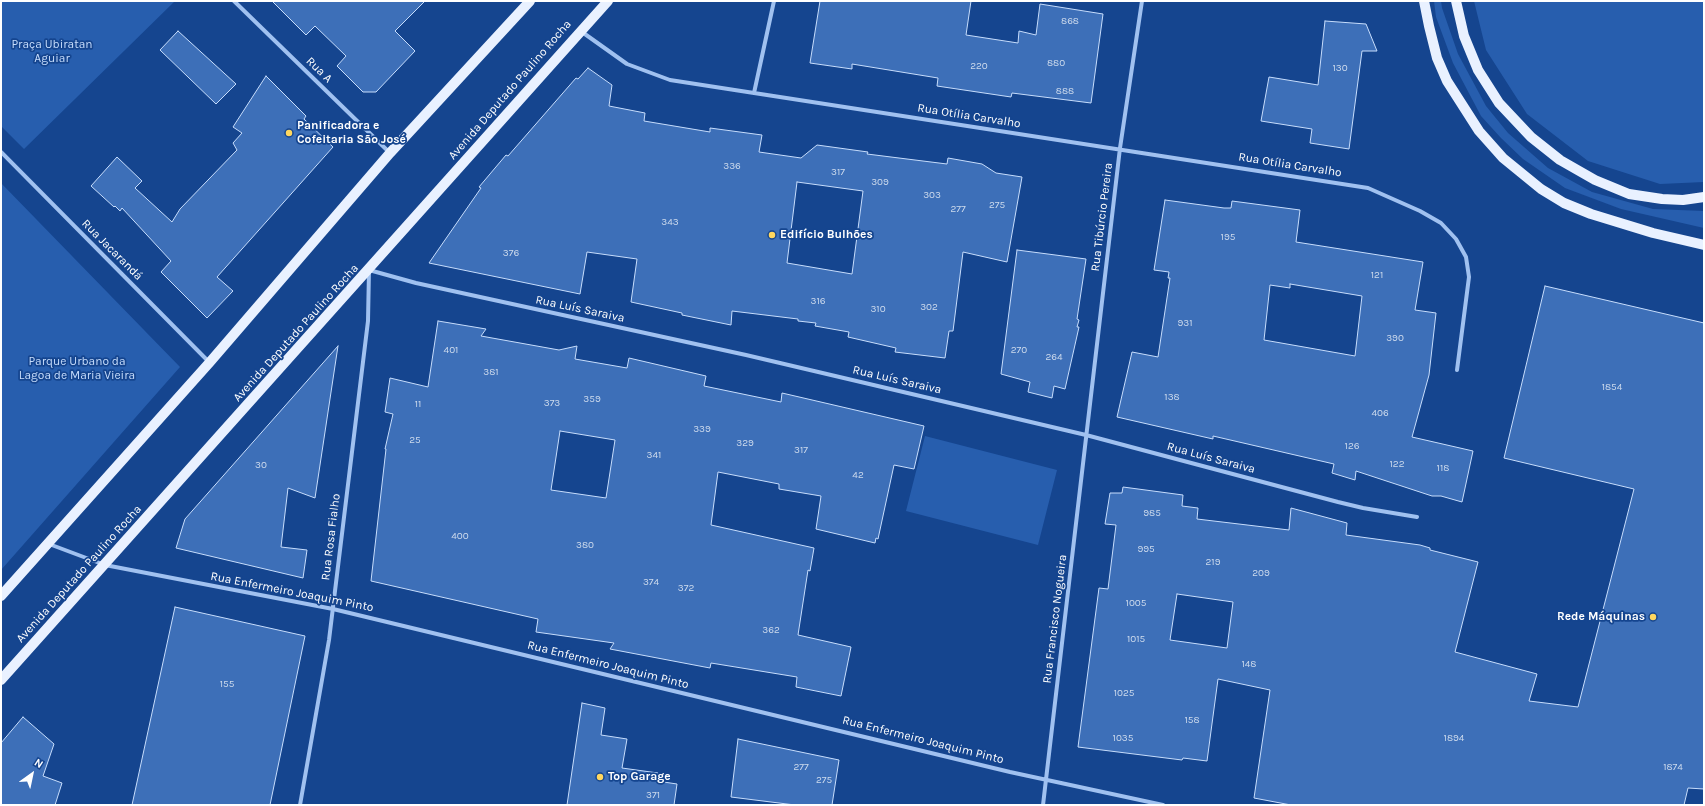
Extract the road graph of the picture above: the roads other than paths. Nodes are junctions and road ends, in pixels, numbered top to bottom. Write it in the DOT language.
graph roads {
  1 [pos="234,1"];
  2 [pos="530,1"];
  3 [pos="608,1"];
  4 [pos="774,1"];
  5 [pos="1142,1"];
  6 [pos="1424,1"];
  7 [pos="1456,1"];
  8 [pos="580,30"];
  9 [pos="754,93"];
  10 [pos="1120,148"];
  11 [pos="1,152"];
  12 [pos="390,153"];
  13 [pos="1704,197"];
  14 [pos="1704,245"];
  15 [pos="369,270"];
  16 [pos="210,362"];
  17 [pos="1457,370"];
  18 [pos="1086,435"];
  19 [pos="1417,518"];
  20 [pos="48,544"];
  21 [pos="104,566"];
  22 [pos="1,596"];
  23 [pos="333,608"];
  24 [pos="1,680"];
  25 [pos="1046,779"];
  26 [pos="300,805"];
  27 [pos="1043,805"];
  28 [pos="1164,805"];
  1 -- 12 [label="street, Rua A"];
  2 -- 12 [label="main road"];
  3 -- 8 [label="main road, Avenida Deputado Paulino Rocha"];
  4 -- 9 [label="street"];
  5 -- 10 [label="street, Rua Tibúrcio Pereira"];
  6 -- 14 [label="main road"];
  7 -- 13 [label="main road"];
  8 -- 9 [label="street, Rua Otília Carvalho"];
  8 -- 15 [label="main road, Avenida Deputado Paulino Rocha"];
  9 -- 10 [label="street, Rua Otília Carvalho"];
  10 -- 17 [label="street, Rua Otília Carvalho"];
  10 -- 18 [label="street, Rua Tibúrcio Pereira"];
  11 -- 16 [label="street, Rua Jacarandá"];
  12 -- 16 [label="main road"];
  15 -- 18 [label="street, Rua Luís Saraiva"];
  15 -- 21 [label="main road, Avenida Deputado Paulino Rocha"];
  15 -- 23 [label="street, Rua Rosa Fialho"];
  16 -- 20 [label="main road"];
  18 -- 19 [label="street, Rua Luís Saraiva"];
  18 -- 25 [label="street, Rua Francisco Nogueira"];
  20 -- 21 [label="street, Rua Enfermeiro Joaquim Pinto"];
  20 -- 22 [label="main road"];
  21 -- 23 [label="street, Rua Enfermeiro Joaquim Pinto"];
  21 -- 24 [label="main road, Avenida Deputado Paulino Rocha"];
  23 -- 25 [label="street, Rua Enfermeiro Joaquim Pinto"];
  23 -- 26 [label="street, Rua Rosa Fialho"];
  25 -- 27 [label="street, Rua Francisco Nogueira"];
  25 -- 28 [label="street, Rua Enfermeiro Joaquim Pinto"];
}
